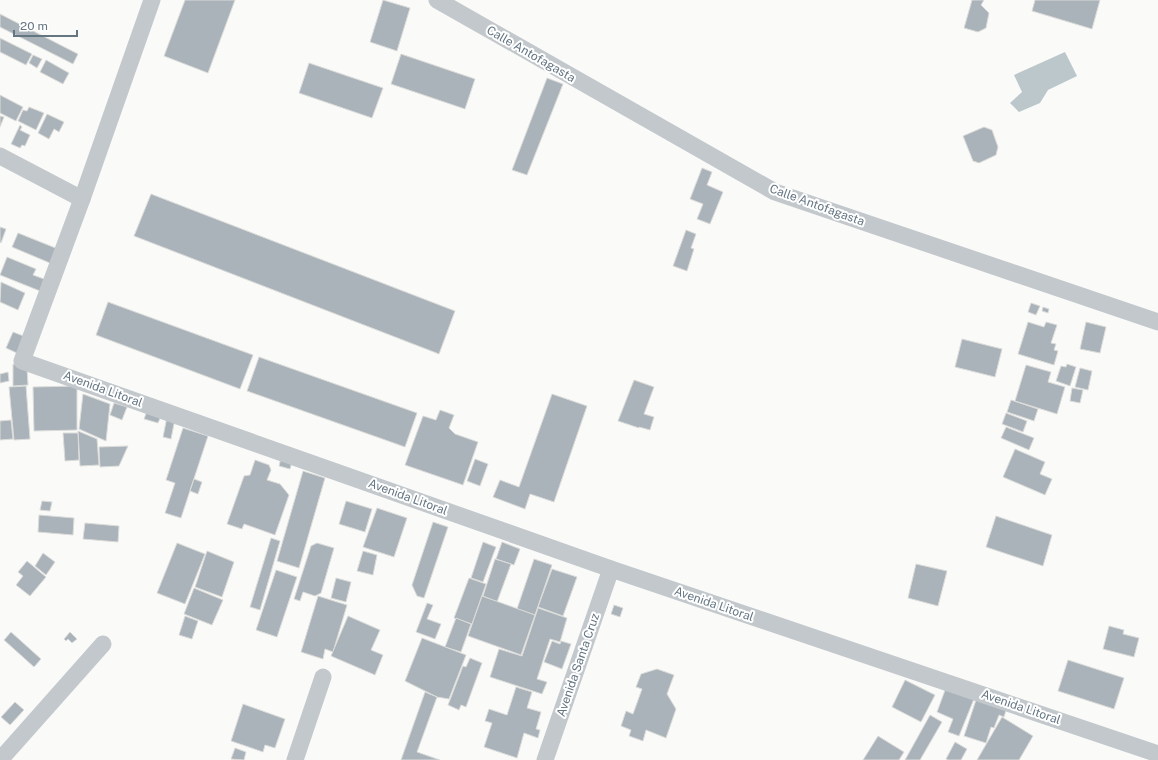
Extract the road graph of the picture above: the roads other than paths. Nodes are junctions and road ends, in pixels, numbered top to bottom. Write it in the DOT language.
graph roads {
  1 [pos="152,0"];
  2 [pos="437,0"];
  3 [pos="0,156"];
  4 [pos="82,199"];
  5 [pos="1158,322"];
  6 [pos="611,569"];
  7 [pos="103,644"];
  8 [pos="323,677"];
  9 [pos="1158,754"];
  10 [pos="0,760"];
  11 [pos="295,760"];
  12 [pos="545,760"];
  1 -- 4 [label="street, Avenida Litoral"];
  2 -- 5 [label="street, Calle Antofagasta"];
  3 -- 4 [label="street"];
  4 -- 6 [label="street, Avenida Litoral"];
  6 -- 9 [label="street, Avenida Litoral"];
  6 -- 12 [label="street, Avenida Santa Cruz"];
  7 -- 10 [label="street"];
  8 -- 11 [label="street"];
}
